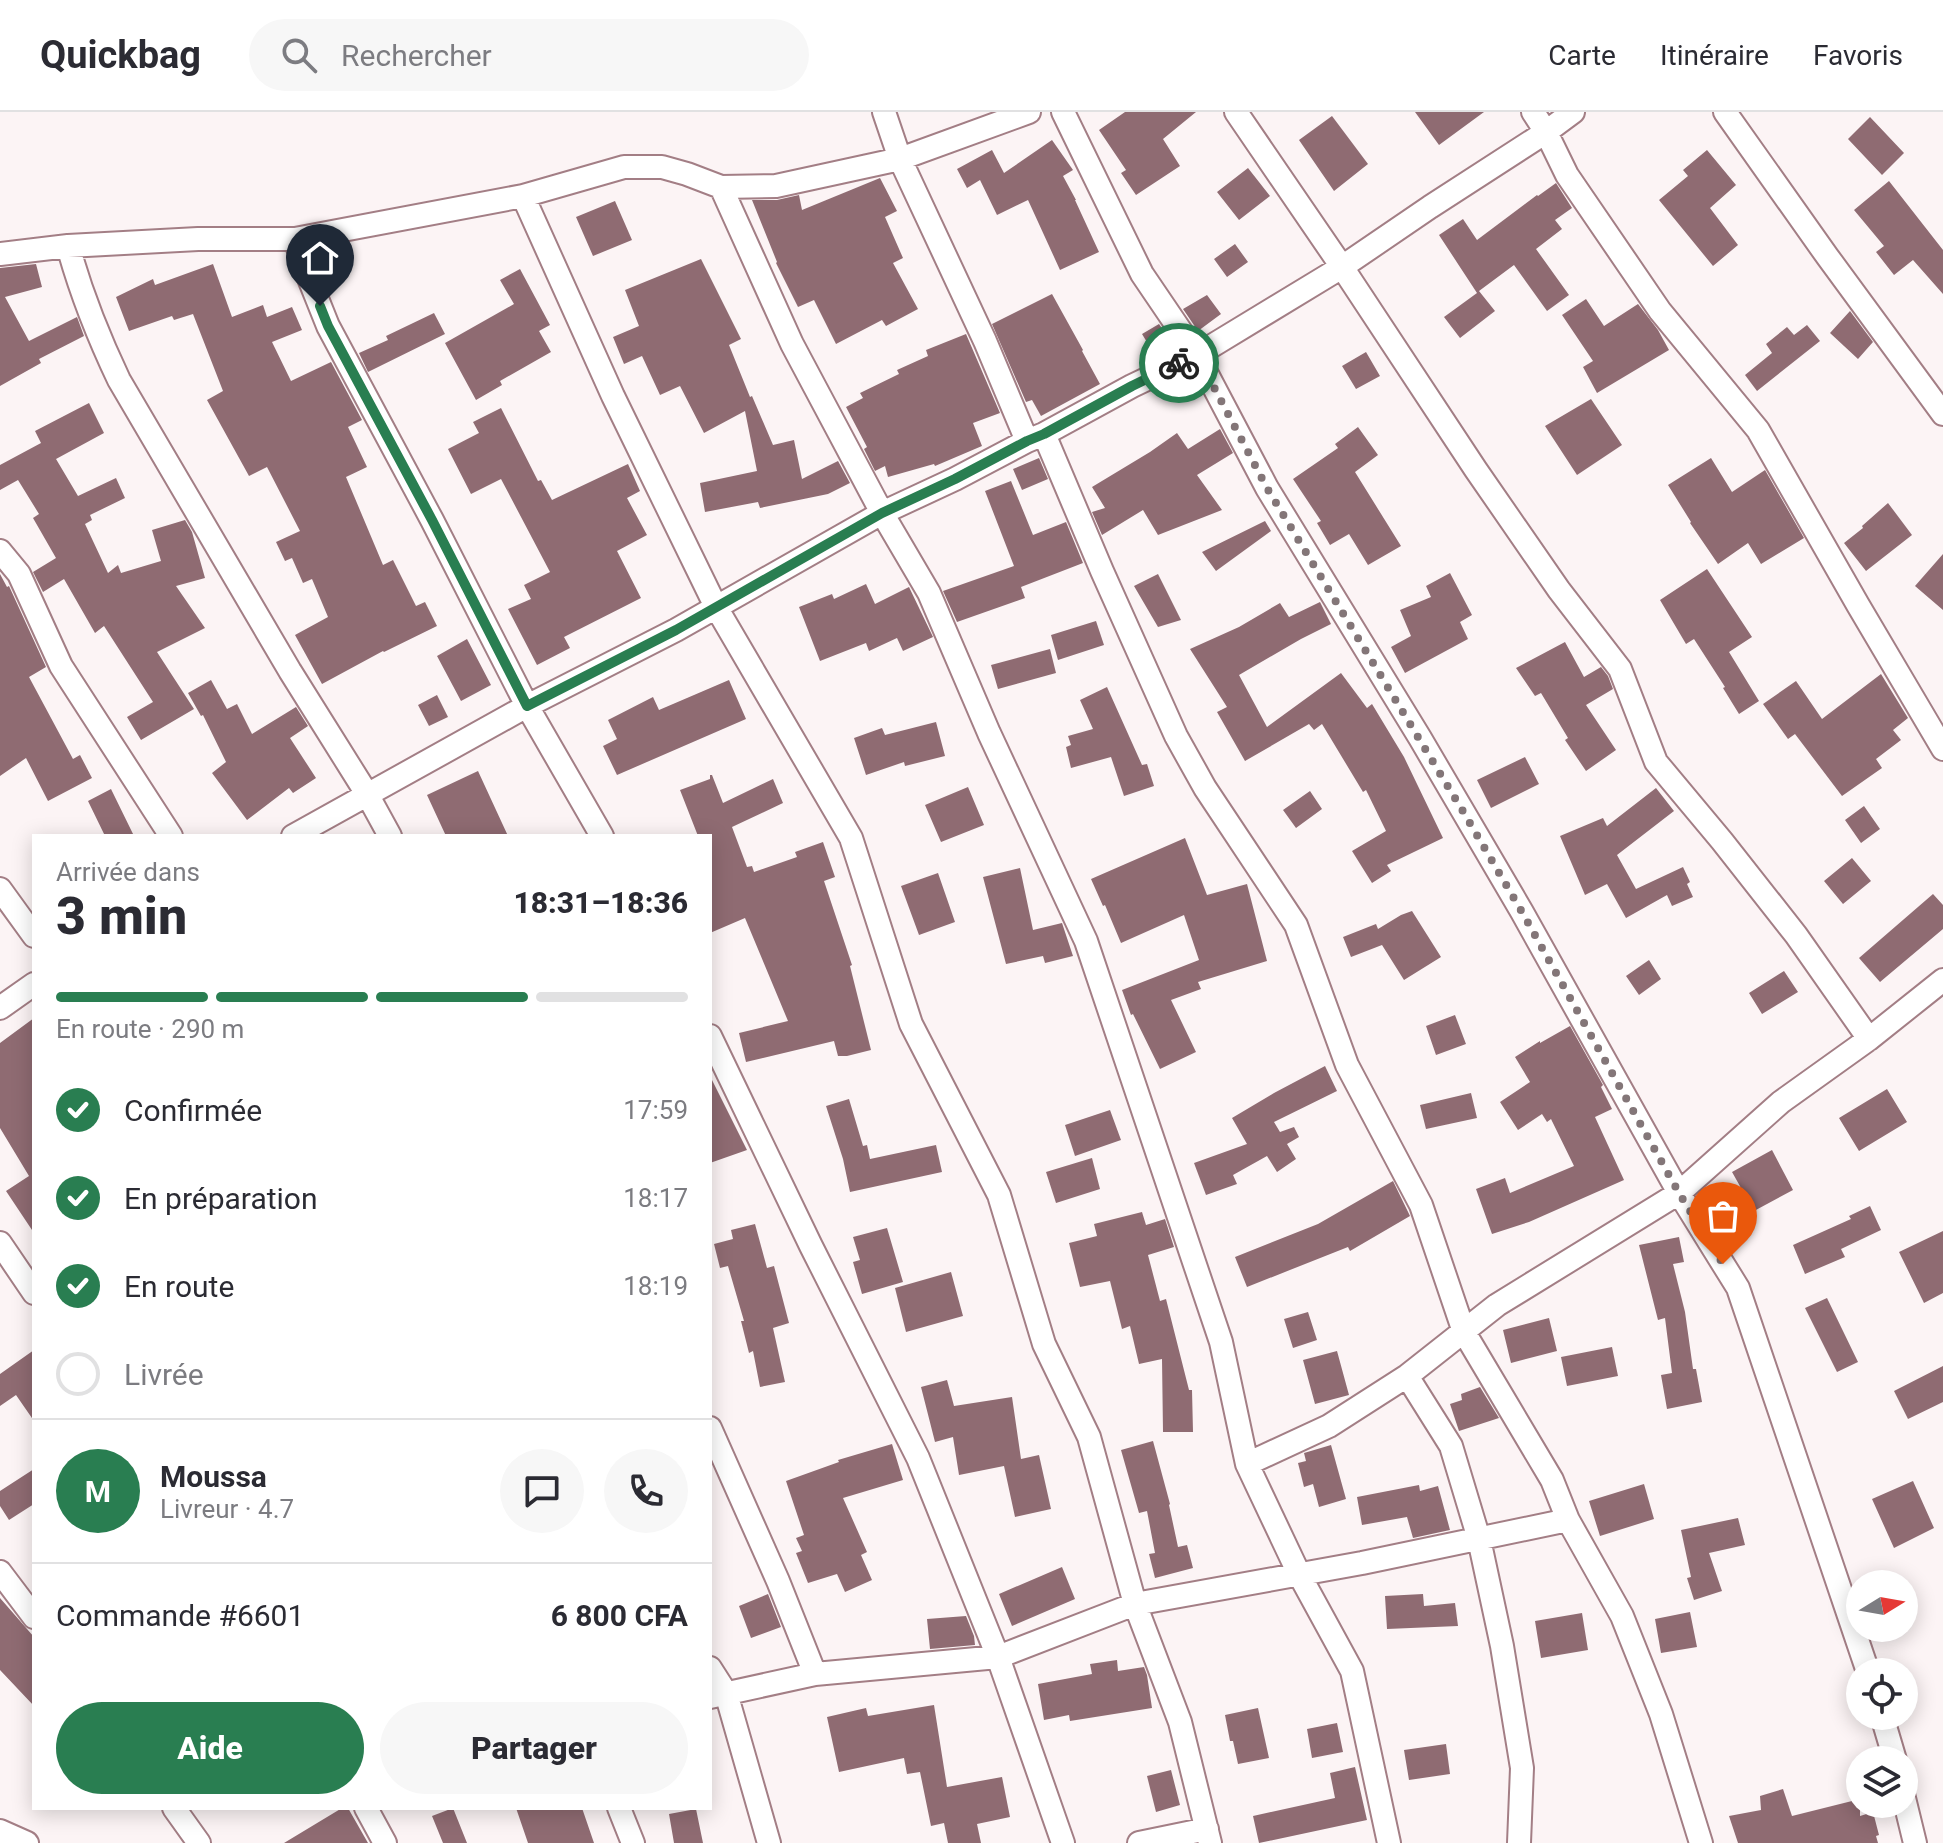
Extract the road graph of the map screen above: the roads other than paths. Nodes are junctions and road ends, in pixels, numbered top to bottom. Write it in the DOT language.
graph roads {
  1 [pos="884,112"];
  2 [pos="1029,112"];
  3 [pos="1063,112"];
  4 [pos="1236,112"];
  5 [pos="1533,112"];
  6 [pos="1573,112"];
  7 [pos="1725,112"];
  8 [pos="1546,132"];
  9 [pos="900,159"];
  10 [pos="721,187"];
  11 [pos="523,196"];
  12 [pos="295,239"];
  13 [pos="68,246"];
  14 [pos="0,254"];
  15 [pos="1342,267"];
  16 [pos="1197,355"];
  17 [pos="1943,414"];
  18 [pos="1036,438"];
  19 [pos="882,513"];
  20 [pos="0,551"];
  21 [pos="716,607"];
  22 [pos="527,706"];
  23 [pos="1943,749"];
  24 [pos="367,794"];
  25 [pos="170,834"];
  26 [pos="297,834"];
  27 [pos="389,834"];
  28 [pos="601,834"];
  29 [pos="0,889"];
  30 [pos="32,933"];
  31 [pos="1943,980"];
  32 [pos="32,985"];
  33 [pos="0,1008"];
  34 [pos="1869,1039"];
  35 [pos="712,1040"];
  36 [pos="1679,1193"];
  37 [pos="0,1243"];
  38 [pos="32,1290"];
  39 [pos="1464,1332"];
  40 [pos="1407,1376"];
  41 [pos="712,1432"];
  42 [pos="1247,1464"];
  43 [pos="1568,1520"];
  44 [pos="1479,1539"];
  45 [pos="0,1572"];
  46 [pos="1299,1574"];
  47 [pos="1135,1604"];
  48 [pos="32,1614"];
  49 [pos="998,1657"];
  50 [pos="1863,1658"];
  51 [pos="815,1674"];
  52 [pos="712,1675"];
  53 [pos="718,1695"];
  54 [pos="175,1810"];
  55 [pos="374,1810"];
  56 [pos="620,1810"];
  57 [pos="1909,1818"];
  58 [pos="0,1831"];
  59 [pos="1209,1836"];
  60 [pos="27,1843"];
  61 [pos="199,1843"];
  62 [pos="385,1843"];
  63 [pos="633,1843"];
  64 [pos="769,1843"];
  65 [pos="1063,1843"];
  66 [pos="1139,1843"];
  67 [pos="1389,1843"];
  68 [pos="1519,1843"];
  69 [pos="1701,1843"];
  70 [pos="1915,1843"];
  1 -- 9 [label="street"];
  2 -- 9 [label="street"];
  3 -- 16 [label="street"];
  4 -- 15 [label="street"];
  5 -- 8 [label="street"];
  6 -- 8 [label="street"];
  7 -- 17 [label="street"];
  8 -- 15 [label="street"];
  8 -- 23 [label="street"];
  9 -- 10 [label="street"];
  9 -- 18 [label="street"];
  10 -- 11 [label="street"];
  10 -- 19 [label="street"];
  11 -- 12 [label="street"];
  11 -- 21 [label="street"];
  12 -- 13 [label="street"];
  12 -- 22 [label="street"];
  13 -- 14 [label="street"];
  13 -- 24 [label="street"];
  15 -- 16 [label="street"];
  15 -- 34 [label="street"];
  16 -- 18 [label="street"];
  16 -- 36 [label="street"];
  18 -- 19 [label="street"];
  18 -- 39 [label="street"];
  19 -- 21 [label="street"];
  19 -- 42 [label="street"];
  20 -- 25 [label="street"];
  21 -- 22 [label="street"];
  21 -- 47 [label="street"];
  22 -- 24 [label="street"];
  22 -- 28 [label="street"];
  24 -- 26 [label="street"];
  24 -- 27 [label="street"];
  29 -- 30 [label="street"];
  31 -- 34 [label="street"];
  32 -- 33 [label="street"];
  34 -- 36 [label="street"];
  35 -- 49 [label="street"];
  36 -- 39 [label="street"];
  36 -- 50 [label="street"];
  37 -- 38 [label="street"];
  39 -- 40 [label="street"];
  39 -- 43 [label="street"];
  40 -- 42 [label="street"];
  40 -- 44 [label="street"];
  41 -- 51 [label="street"];
  42 -- 46 [label="street"];
  43 -- 44 [label="street"];
  43 -- 69 [label="street"];
  44 -- 46 [label="street"];
  44 -- 68 [label="street"];
  45 -- 48 [label="street"];
  46 -- 47 [label="street"];
  46 -- 67 [label="street"];
  47 -- 49 [label="street"];
  47 -- 59 [label="street"];
  49 -- 51 [label="street"];
  49 -- 65 [label="street"];
  51 -- 53 [label="street"];
  52 -- 53 [label="street"];
  53 -- 64 [label="street"];
  54 -- 61 [label="street"];
  55 -- 62 [label="street"];
  56 -- 63 [label="street"];
  57 -- 70 [label="street"];
  58 -- 60 [label="street"];
  59 -- 66 [label="street"];
}
